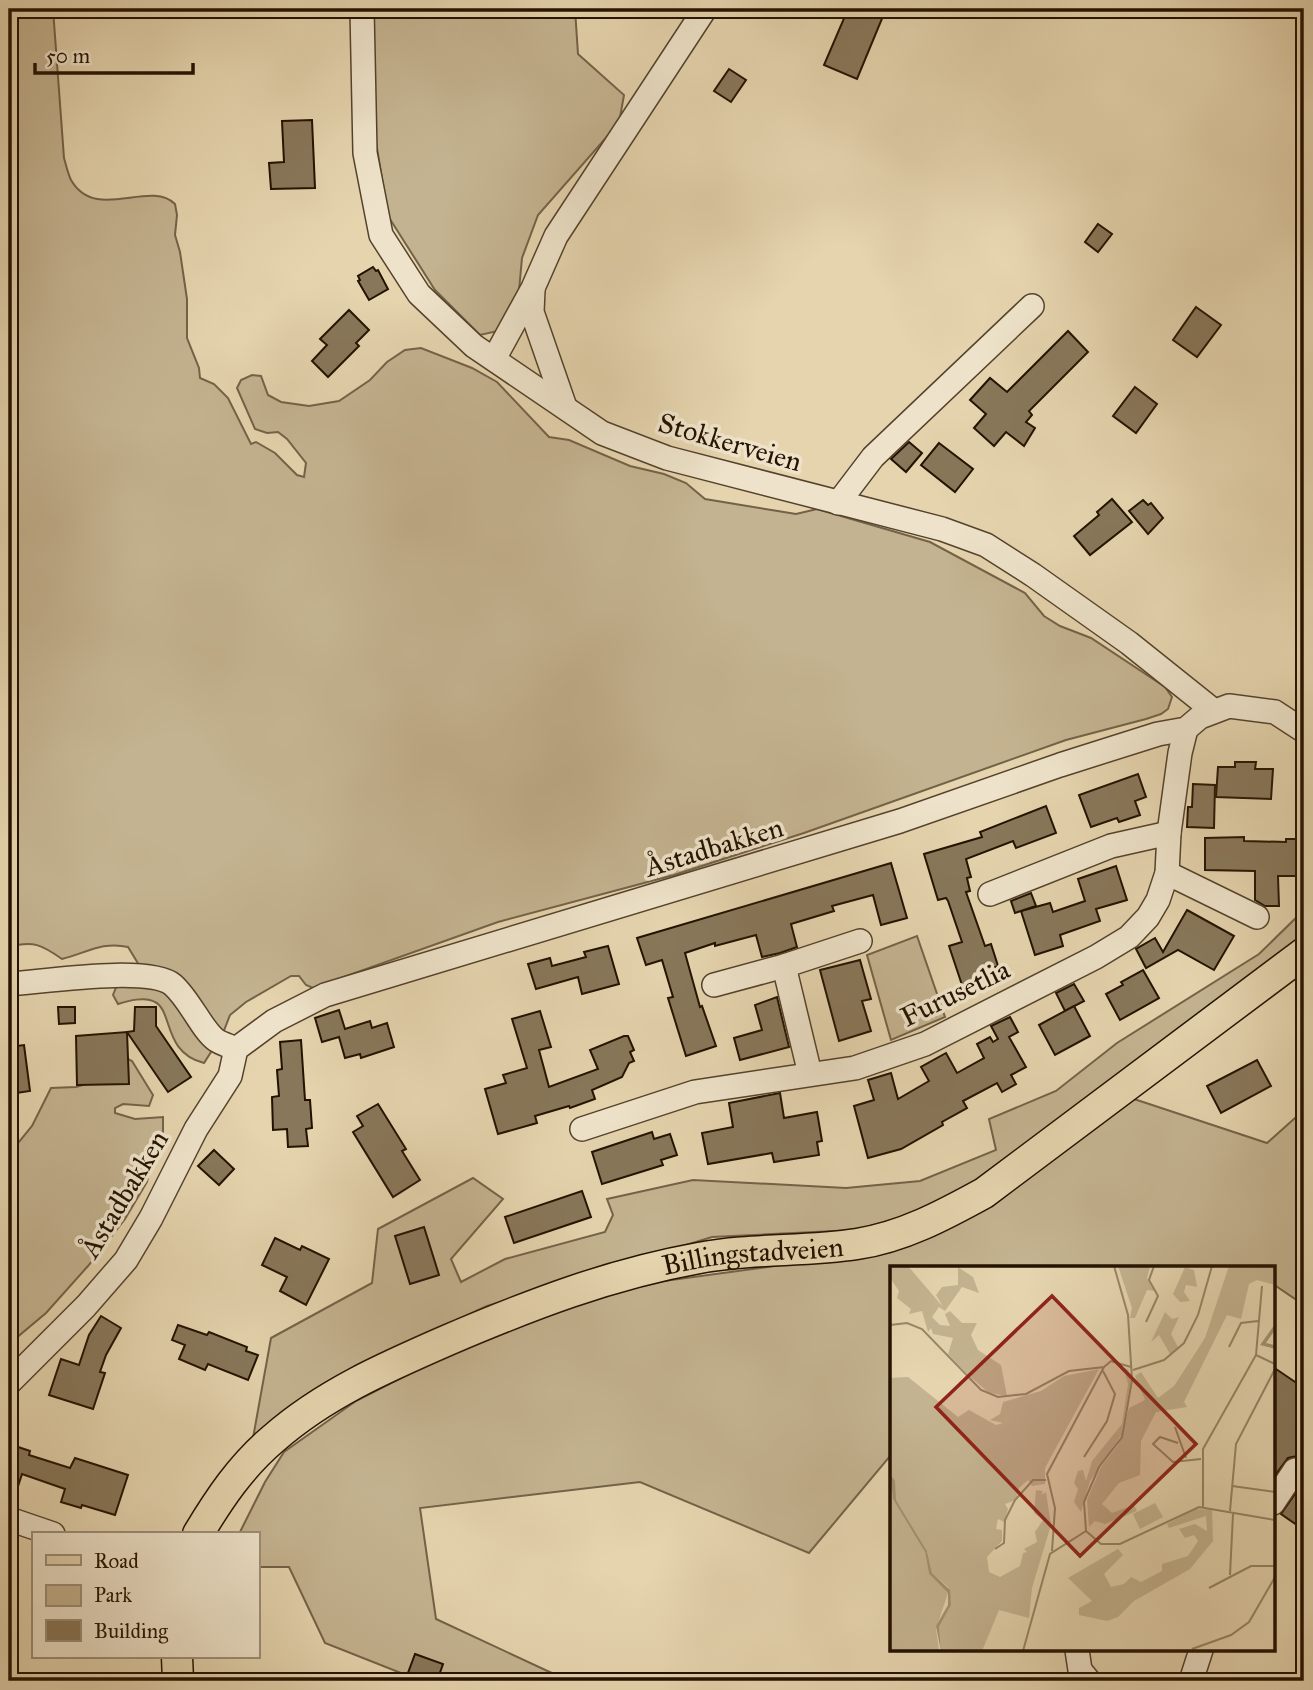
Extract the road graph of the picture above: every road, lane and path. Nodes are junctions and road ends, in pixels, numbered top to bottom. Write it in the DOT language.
graph roads {
  1 [pos="362,9"];
  2 [pos="705,9"];
  3 [pos="533,288"];
  4 [pos="1031,306"];
  5 [pos="494,359"];
  6 [pos="565,407"];
  7 [pos="838,503"];
  8 [pos="1214,711"];
  9 [pos="1186,729"];
  10 [pos="1304,731"];
  11 [pos="1169,833"];
  12 [pos="1167,873"];
  13 [pos="990,894"];
  14 [pos="1257,917"];
  15 [pos="860,941"];
  16 [pos="1304,953"];
  17 [pos="784,966"];
  18 [pos="9,985"];
  19 [pos="714,985"];
  20 [pos="236,1049"];
  21 [pos="810,1074"];
  22 [pos="582,1129"];
  23 [pos="9,1383"];
  24 [pos="1295,1470"];
  25 [pos="1274,1502"];
  26 [pos="9,1519"];
  27 [pos="47,1532"];
  28 [pos="199,1532"];
  29 [pos="1077,1652"];
  30 [pos="1199,1652"];
  31 [pos="177,1658"];
  32 [pos="178,1681"];
  33 [pos="1089,1681"];
  34 [pos="1191,1681"];
  1 -- 5 [label="street, Stokkerveien"];
  2 -- 3 [label="street"];
  3 -- 5 [label="street"];
  3 -- 6 [label="street"];
  4 -- 7 [label="street"];
  5 -- 6 [label="street, Stokkerveien"];
  6 -- 7 [label="street, Stokkerveien"];
  7 -- 8 [label="street, Stokkerveien"];
  8 -- 9 [label="street, Åstadbakken"];
  8 -- 10 [label="street"];
  9 -- 11 [label="street, Furusetlia"];
  9 -- 20 [label="street, Åstadbakken"];
  11 -- 12 [label="street, Furusetlia"];
  11 -- 13 [label="street"];
  12 -- 14 [label="street"];
  12 -- 21 [label="street, Furusetlia"];
  15 -- 17 [label="street"];
  16 -- 28 [label="main road, Billingstadveien"];
  17 -- 19 [label="street"];
  17 -- 21 [label="street"];
  18 -- 20 [label="street"];
  20 -- 23 [label="street, Åstadbakken"];
  21 -- 22 [label="street, Furusetlia"];
  24 -- 25 [label="street"];
  26 -- 27 [label="street"];
  29 -- 33 [label="street"];
  30 -- 34 [label="street"];
  31 -- 32 [label="main road"];
}
